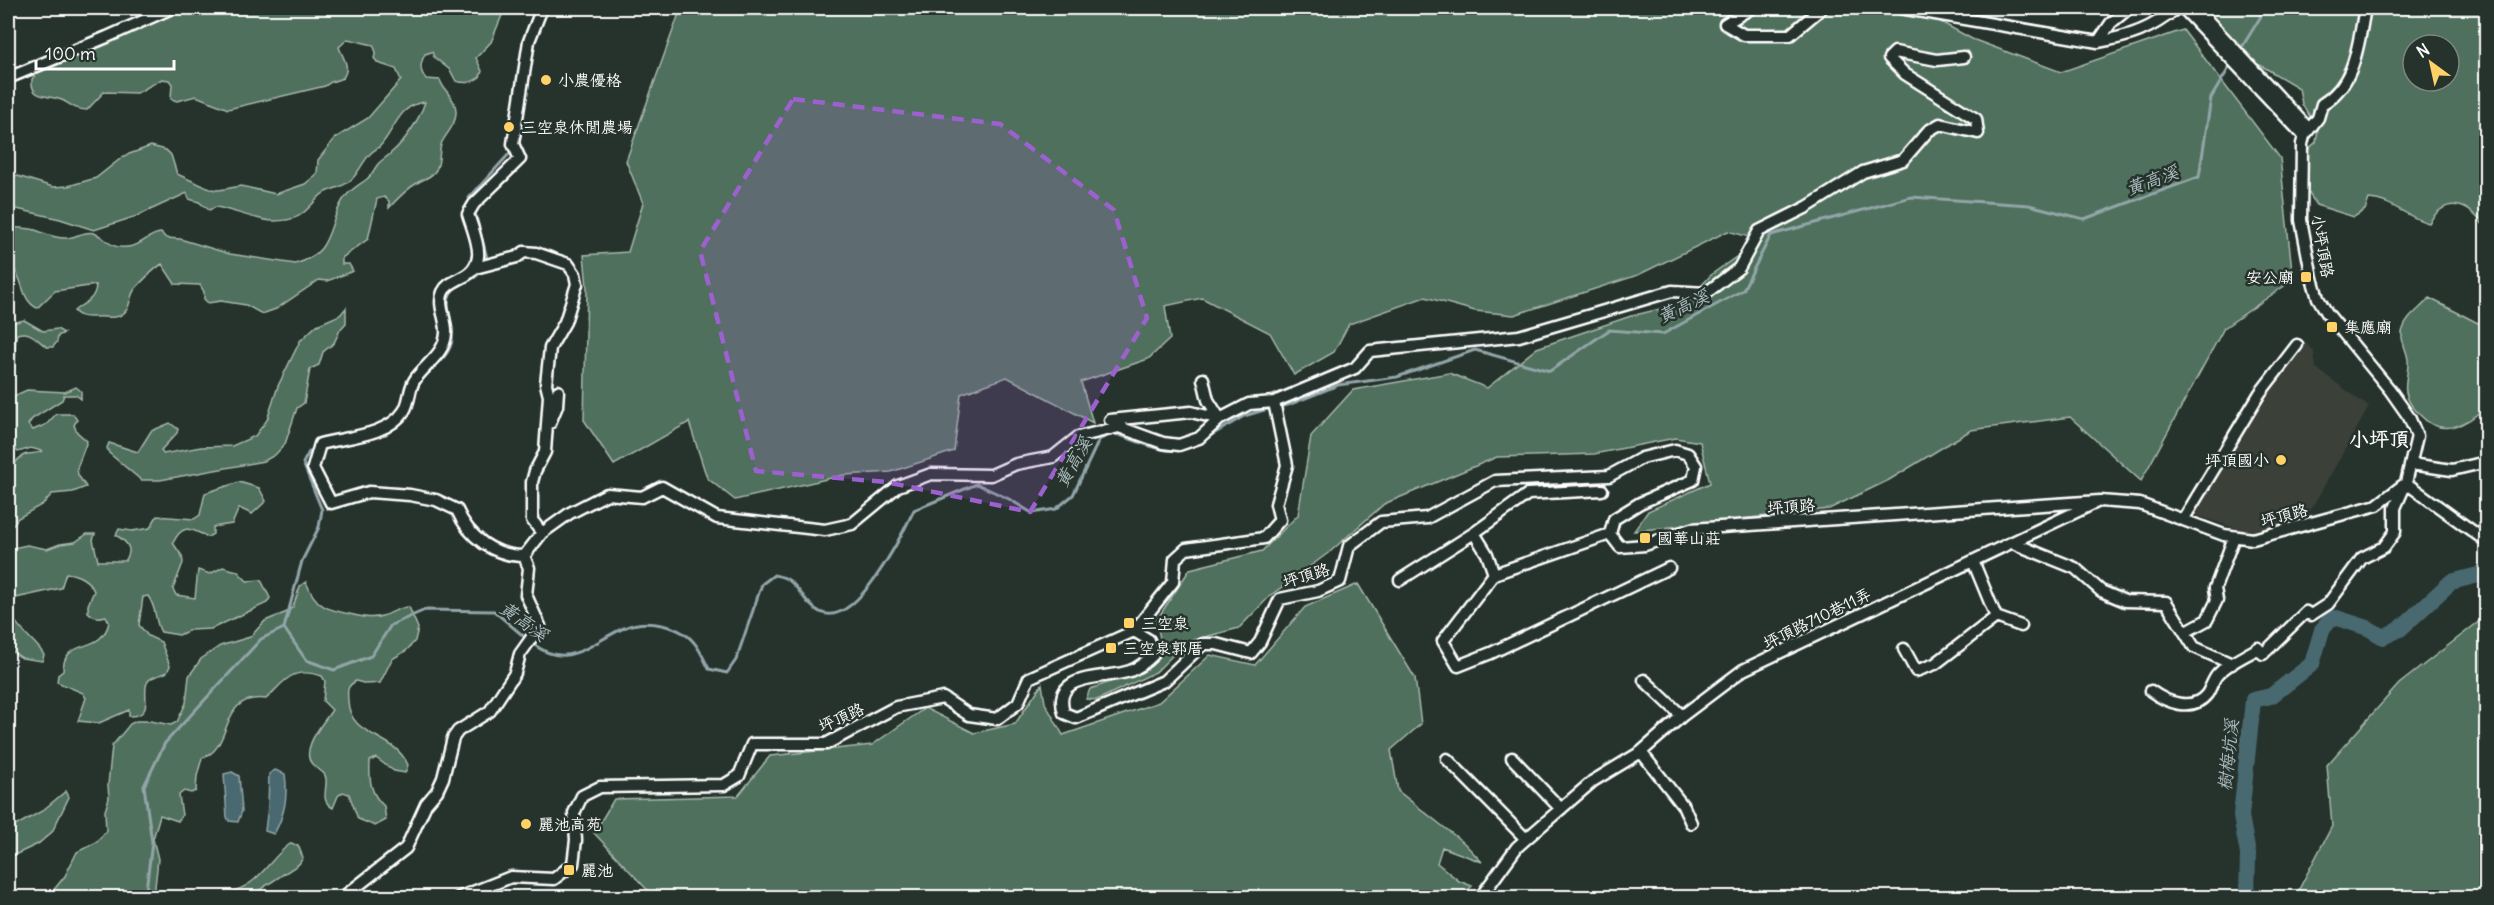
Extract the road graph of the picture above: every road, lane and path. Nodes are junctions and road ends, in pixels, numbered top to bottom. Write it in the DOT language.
graph roads {
  1 [pos="172,8"];
  2 [pos="542,8"];
  3 [pos="1751,8"];
  4 [pos="1822,8"];
  5 [pos="1900,8"];
  6 [pos="2129,8"];
  7 [pos="2177,8"];
  8 [pos="2183,8"];
  9 [pos="2196,8"];
  10 [pos="2365,8"];
  11 [pos="2098,42"];
  12 [pos="1964,57"];
  13 [pos="8,78"];
  14 [pos="2306,132"];
  15 [pos="475,268"];
  16 [pos="2297,345"];
  17 [pos="1203,379"];
  18 [pos="558,391"];
  19 [pos="1274,402"];
  20 [pos="1220,419"];
  21 [pos="1110,420"];
  22 [pos="546,432"];
  23 [pos="2487,462"];
  24 [pos="2411,465"];
  25 [pos="2406,483"];
  26 [pos="1602,490"];
  27 [pos="2100,501"];
  28 [pos="2070,502"];
  29 [pos="2066,519"];
  30 [pos="2183,520"];
  31 [pos="542,533"];
  32 [pos="1474,533"];
  33 [pos="1610,534"];
  34 [pos="2234,537"];
  35 [pos="2487,541"];
  36 [pos="2013,543"];
  37 [pos="524,556"];
  38 [pos="1973,561"];
  39 [pos="1669,568"];
  40 [pos="1494,574"];
  41 [pos="1400,580"];
  42 [pos="1996,617"];
  43 [pos="2021,626"];
  44 [pos="1134,631"];
  45 [pos="2185,633"];
  46 [pos="1904,649"];
  47 [pos="2232,664"];
  48 [pos="1644,680"];
  49 [pos="2151,691"];
  50 [pos="1682,716"];
  51 [pos="1641,752"];
  52 [pos="1512,758"];
  53 [pos="1447,759"];
  54 [pos="1561,809"];
  55 [pos="1691,823"];
  56 [pos="1526,839"];
  57 [pos="342,897"];
  58 [pos="458,897"];
  59 [pos="1480,897"];
  1 -- 13 [label="street"];
  2 -- 15 [label="street"];
  3 -- 4 [label="street"];
  5 -- 11 [label="street"];
  6 -- 11 [label="street"];
  7 -- 11 [label="street"];
  8 -- 14 [label="street"];
  9 -- 14 [label="street"];
  10 -- 14 [label="street, 小坪頂路"];
  12 -- 19 [label="street"];
  14 -- 24 [label="street, 小坪頂路"];
  15 -- 22 [label="street"];
  15 -- 37 [label="street"];
  16 -- 30 [label="street"];
  17 -- 20 [label="street"];
  18 -- 22 [label="street"];
  19 -- 20 [label="street"];
  19 -- 44 [label="street"];
  20 -- 21 [label="street"];
  20 -- 31 [label="street"];
  22 -- 31 [label="street"];
  23 -- 24 [label="street"];
  24 -- 25 [label="street, 小坪頂路"];
  25 -- 34 [label="street, 坪頂路"];
  25 -- 35 [label="street"];
  25 -- 47 [label="street, 小坪頂路"];
  26 -- 32 [label="street"];
  27 -- 28 [label="street, 坪頂路"];
  27 -- 29 [label="street, 坪頂路710巷11弄"];
  27 -- 30 [label="street, 坪頂路"];
  28 -- 29 [label="street"];
  28 -- 33 [label="street, 坪頂路"];
  29 -- 36 [label="street, 坪頂路710巷11弄"];
  30 -- 34 [label="street, 坪頂路"];
  31 -- 37 [label="street"];
  32 -- 40 [label="street"];
  32 -- 41 [label="street"];
  33 -- 40 [label="street"];
  33 -- 44 [label="street, 坪頂路"];
  34 -- 45 [label="street"];
  36 -- 38 [label="street, 坪頂路710巷11弄"];
  36 -- 45 [label="street"];
  37 -- 57 [label="street"];
  38 -- 42 [label="street"];
  38 -- 50 [label="street, 坪頂路710巷11弄"];
  39 -- 40 [label="street"];
  42 -- 43 [label="street"];
  42 -- 46 [label="street"];
  44 -- 58 [label="street, 坪頂路"];
  45 -- 47 [label="street"];
  47 -- 49 [label="street"];
  48 -- 50 [label="street"];
  50 -- 51 [label="street, 坪頂路710巷11弄"];
  51 -- 54 [label="street, 坪頂路710巷11弄"];
  51 -- 55 [label="street"];
  52 -- 54 [label="street"];
  53 -- 56 [label="street"];
  54 -- 56 [label="street, 坪頂路710巷11弄"];
  56 -- 59 [label="street, 坪頂路710巷11弄"];
}
